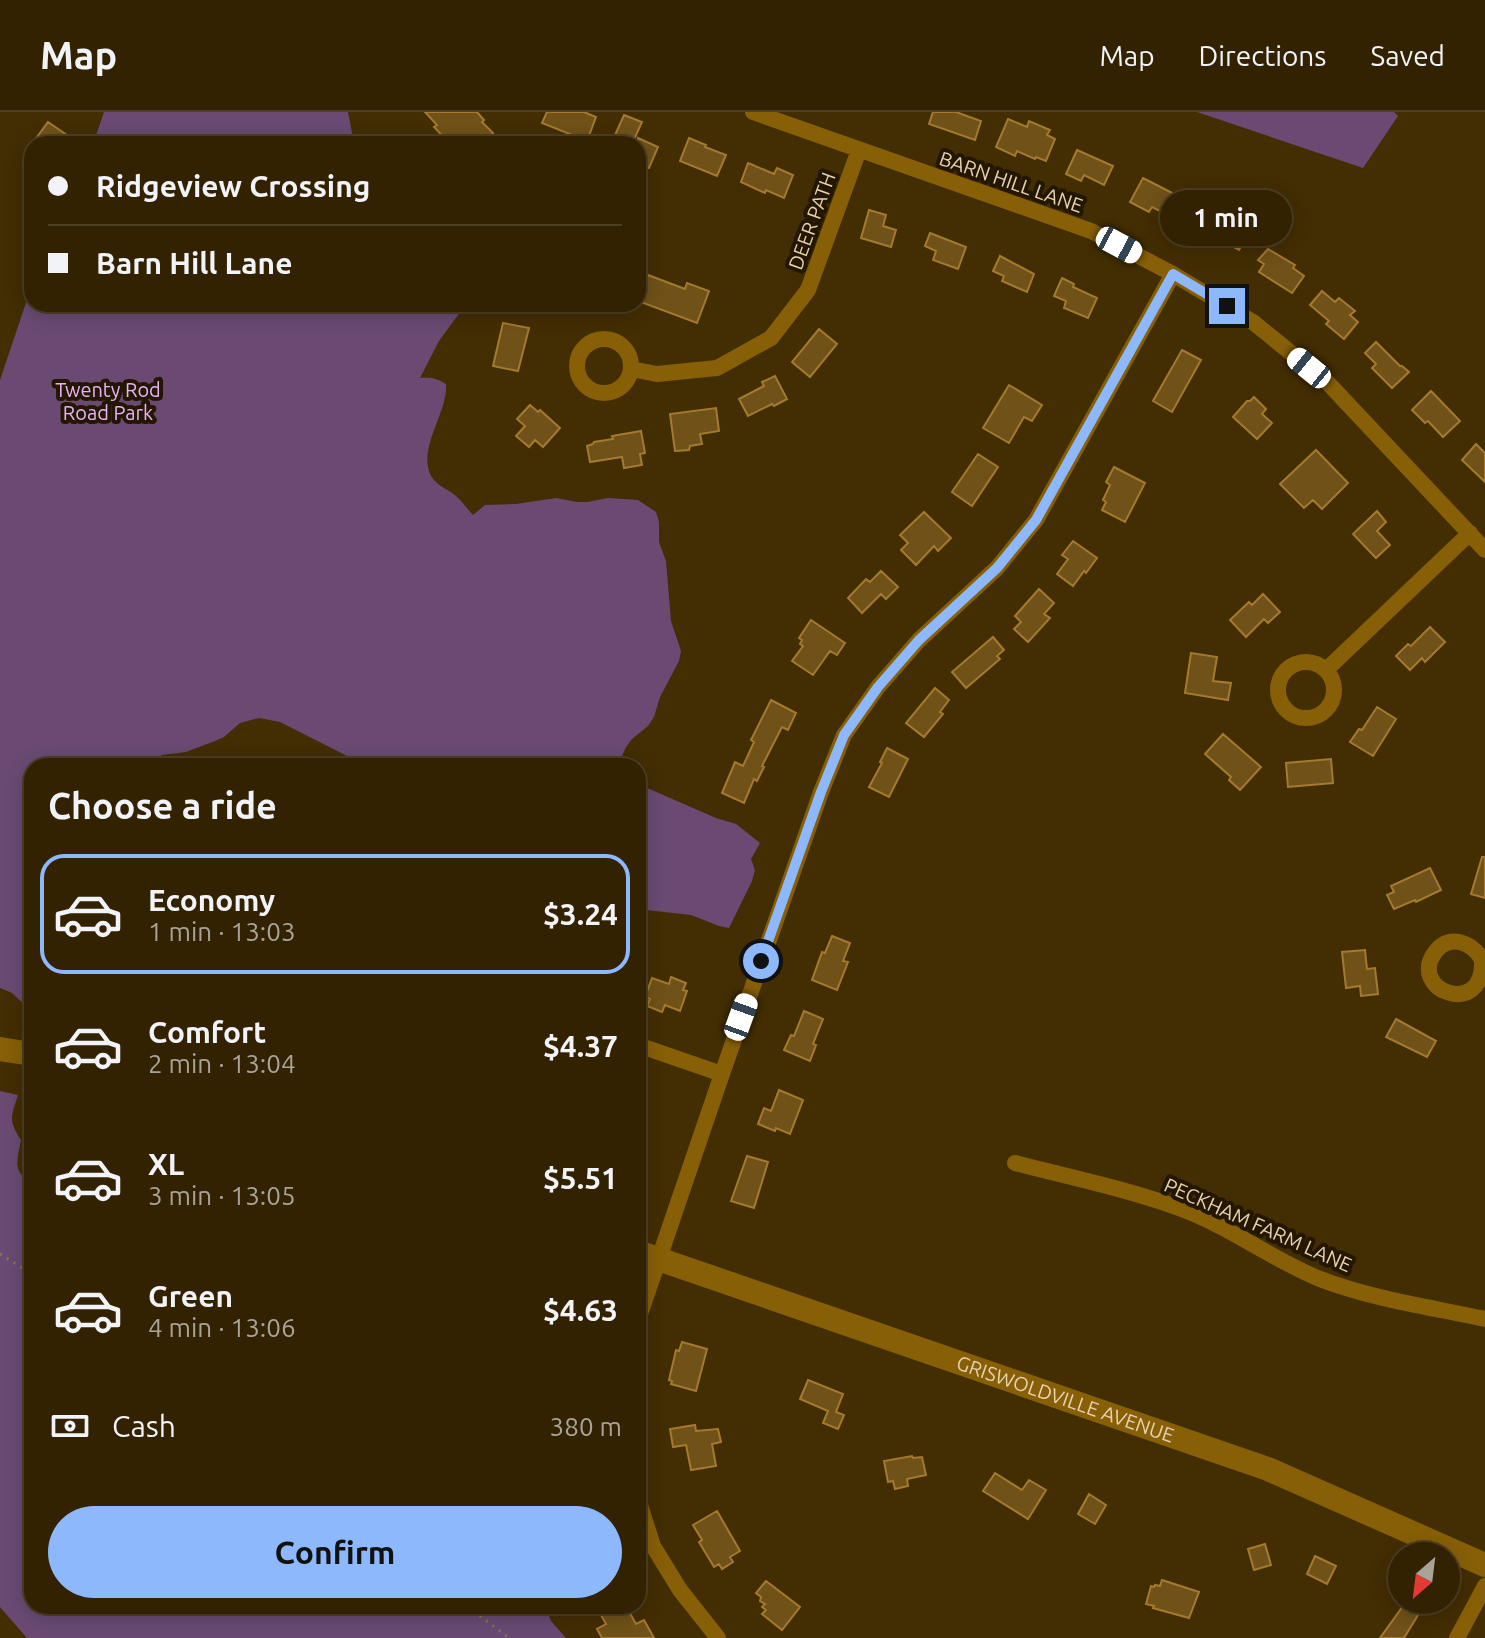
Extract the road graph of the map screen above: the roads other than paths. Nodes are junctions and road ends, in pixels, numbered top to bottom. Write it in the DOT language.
graph roads {
  1 [pos="753,112"];
  2 [pos="859,150"];
  3 [pos="1173,274"];
  4 [pos="631,369"];
  5 [pos="1470,533"];
  6 [pos="1485,550"];
  7 [pos="1326,670"];
  8 [pos="646,1048"];
  9 [pos="0,1049"];
  10 [pos="24,1053"];
  11 [pos="722,1074"];
  12 [pos="1015,1163"];
  13 [pos="649,1256"];
  14 [pos="1485,1319"];
  15 [pos="646,1524"];
  16 [pos="1485,1565"];
  17 [pos="1485,1586"];
  18 [pos="718,1638"];
  19 [pos="1457,1638"];
  1 -- 2 [label="street, BARN HILL LANE"];
  2 -- 3 [label="street, BARN HILL LANE"];
  2 -- 4 [label="street, DEER PATH"];
  3 -- 5 [label="street, BARN HILL LANE"];
  3 -- 11 [label="street"];
  5 -- 6 [label="street, BARN HILL LANE"];
  5 -- 7 [label="street"];
  8 -- 11 [label="street"];
  9 -- 10 [label="street"];
  11 -- 13 [label="street"];
  12 -- 14 [label="street, PECKHAM FARM LANE"];
  13 -- 16 [label="street, GRISWOLDVILLE AVENUE"];
  15 -- 18 [label="street"];
  17 -- 19 [label="street"];
}
